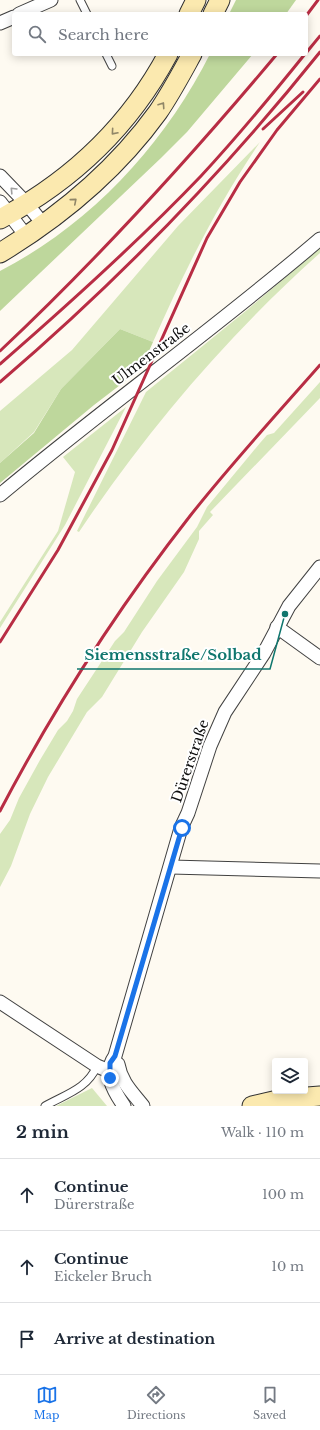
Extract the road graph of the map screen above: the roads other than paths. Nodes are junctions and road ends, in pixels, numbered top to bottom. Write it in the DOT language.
graph roads {
  1 [pos="51,0"];
  2 [pos="80,0"];
  3 [pos="196,0"];
  4 [pos="220,0"];
  5 [pos="24,12"];
  6 [pos="86,12"];
  7 [pos="190,12"];
  8 [pos="214,12"];
  9 [pos="12,17"];
  10 [pos="0,23"];
  11 [pos="107,56"];
  12 [pos="167,56"];
  13 [pos="191,56"];
  14 [pos="112,66"];
  15 [pos="0,176"];
  16 [pos="27,204"];
  17 [pos="3,212"];
  18 [pos="44,225"];
  19 [pos="27,237"];
  20 [pos="320,239"];
  21 [pos="0,253"];
  22 [pos="0,494"];
  23 [pos="320,567"];
  24 [pos="277,627"];
  25 [pos="320,658"];
  26 [pos="171,867"];
  27 [pos="320,871"];
  28 [pos="0,1002"];
  29 [pos="108,1070"];
  30 [pos="320,1096"];
  31 [pos="45,1106"];
  32 [pos="124,1106"];
  33 [pos="143,1106"];
  34 [pos="252,1106"];
  1 -- 5 [label="street"];
  2 -- 6 [label="lane"];
  3 -- 7 [label="main road"];
  4 -- 8 [label="main road"];
  9 -- 10 [label="street"];
  11 -- 14 [label="lane"];
  12 -- 16 [label="main road, one-way"];
  18 -- 13 [label="main road, one-way"];
  16 -- 15 [label="street, one-way"];
  16 -- 17 [label="main road"];
  16 -- 18 [label="street"];
  17 -- 19 [label="street"];
  18 -- 19 [label="main road"];
  19 -- 21 [label="main road"];
  20 -- 22 [label="street, Ulmenstraße"];
  23 -- 24 [label="street, Dürerstraße"];
  24 -- 25 [label="street"];
  24 -- 26 [label="street, Dürerstraße"];
  26 -- 27 [label="street"];
  26 -- 29 [label="street, Dürerstraße"];
  28 -- 29 [label="street"];
  29 -- 31 [label="lane"];
  29 -- 32 [label="street"];
  29 -- 33 [label="street"];
  30 -- 34 [label="main road"];
}
